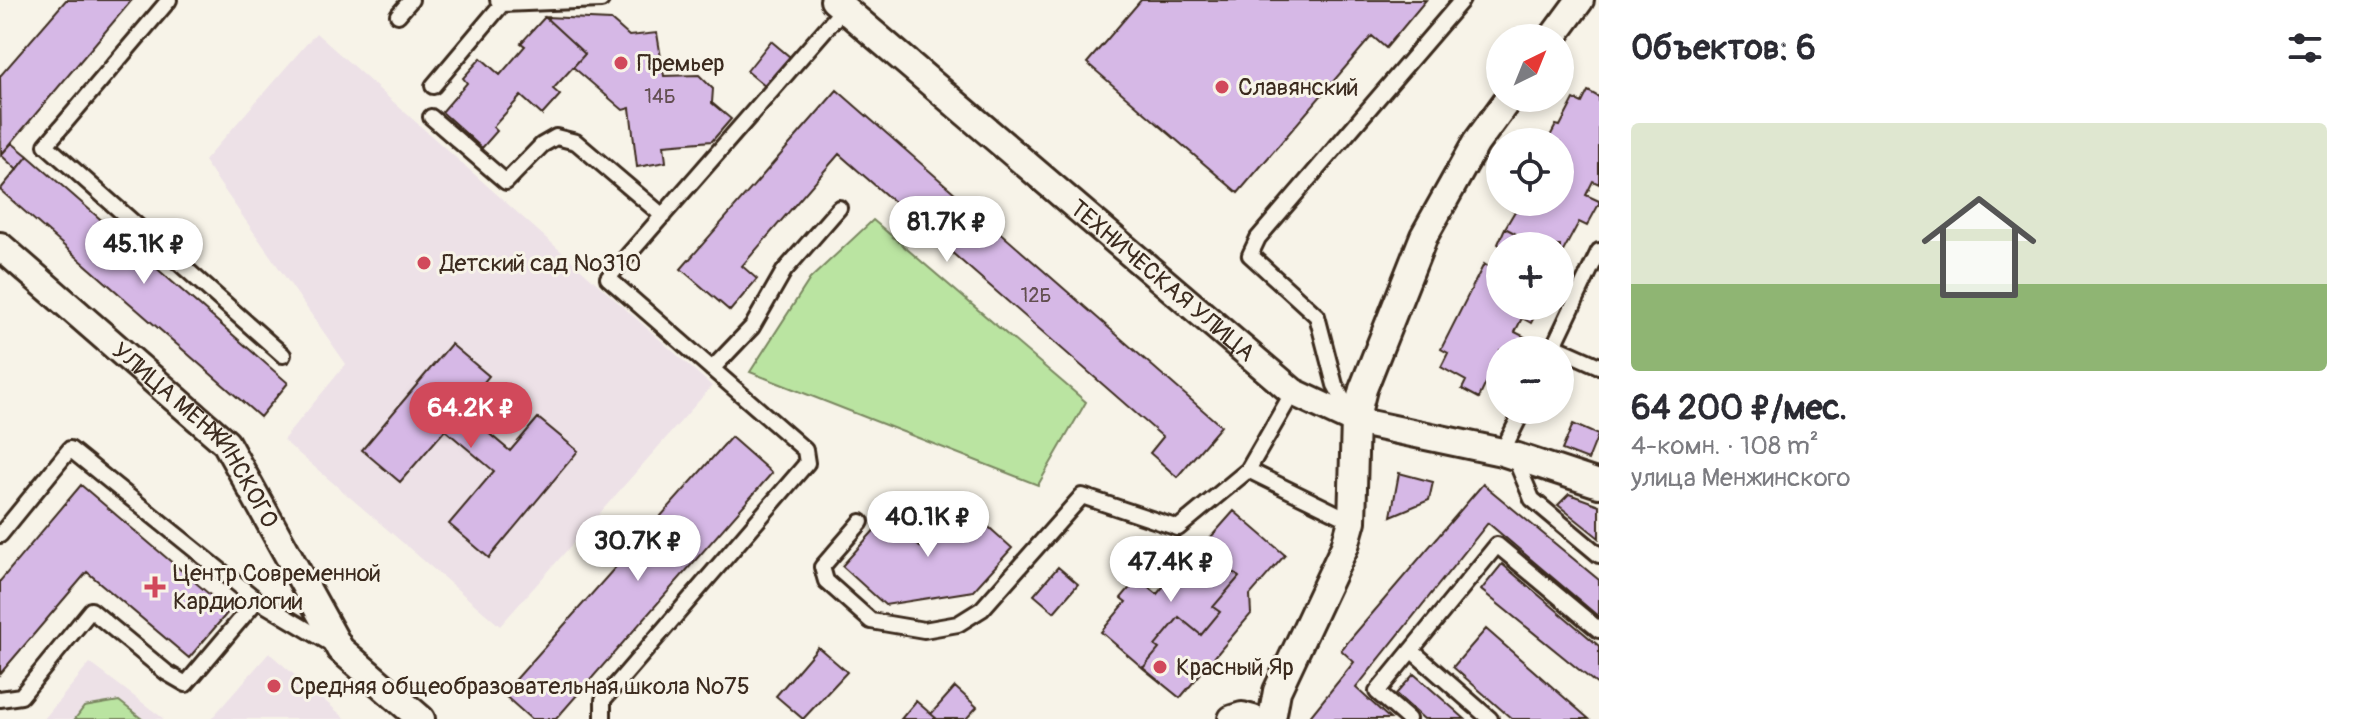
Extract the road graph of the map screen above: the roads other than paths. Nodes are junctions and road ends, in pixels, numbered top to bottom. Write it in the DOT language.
graph roads {
  1 [pos="169,0"];
  2 [pos="411,0"];
  3 [pos="601,0"];
  4 [pos="1462,0"];
  5 [pos="1580,0"];
  6 [pos="500,2"];
  7 [pos="839,4"];
  8 [pos="398,15"];
  9 [pos="1562,24"];
  10 [pos="433,86"];
  11 [pos="1499,112"];
  12 [pos="431,117"];
  13 [pos="839,208"];
  14 [pos="663,216"];
  15 [pos="0,246"];
  16 [pos="1599,251"];
  17 [pos="1559,336"];
  18 [pos="283,355"];
  19 [pos="1574,356"];
  20 [pos="1599,366"];
  21 [pos="712,369"];
  22 [pos="1293,392"];
  23 [pos="1355,421"];
  24 [pos="1518,424"];
  25 [pos="1508,454"];
  26 [pos="1248,470"];
  27 [pos="1599,484"];
  28 [pos="1352,521"];
  29 [pos="861,522"];
  30 [pos="0,535"];
  31 [pos="1599,555"];
  32 [pos="257,600"];
  33 [pos="1599,630"];
  34 [pos="340,649"];
  35 [pos="1411,650"];
  36 [pos="0,699"];
  37 [pos="421,719"];
  38 [pos="603,719"];
  39 [pos="1232,719"];
  40 [pos="1253,719"];
  41 [pos="1272,719"];
  42 [pos="1408,719"];
  43 [pos="1490,719"];
  1 -- 18 [label="lane"];
  2 -- 8 [label="lane"];
  3 -- 6 [label="lane"];
  4 -- 23 [label="lane"];
  5 -- 9 [label="street"];
  6 -- 10 [label="lane"];
  7 -- 14 [label="lane"];
  7 -- 22 [label="street, ТЕХНИЧЕСКАЯ УЛИЦА"];
  11 -- 23 [label="street"];
  12 -- 14 [label="lane"];
  13 -- 21 [label="lane"];
  14 -- 21 [label="lane"];
  15 -- 34 [label="street, УЛИЦА МЕНЖИНСКОГО"];
  16 -- 17 [label="lane"];
  19 -- 20 [label="lane"];
  21 -- 38 [label="lane"];
  22 -- 23 [label="street, ТЕХНИЧЕСКАЯ УЛИЦА"];
  22 -- 26 [label="lane"];
  23 -- 25 [label="street, ТЕХНИЧЕСКАЯ УЛИЦА"];
  23 -- 28 [label="street"];
  24 -- 25 [label="lane"];
  25 -- 27 [label="street, ТЕХНИЧЕСКАЯ УЛИЦА"];
  25 -- 31 [label="lane"];
  26 -- 28 [label="lane"];
  26 -- 29 [label="lane"];
  28 -- 41 [label="street"];
  30 -- 32 [label="lane"];
  32 -- 34 [label="lane"];
  32 -- 36 [label="lane"];
  33 -- 35 [label="lane"];
  34 -- 37 [label="street, УЛИЦА МЕНЖИНСКОГО"];
  35 -- 42 [label="lane"];
  35 -- 43 [label="lane"];
  39 -- 40 [label="street"];
}
